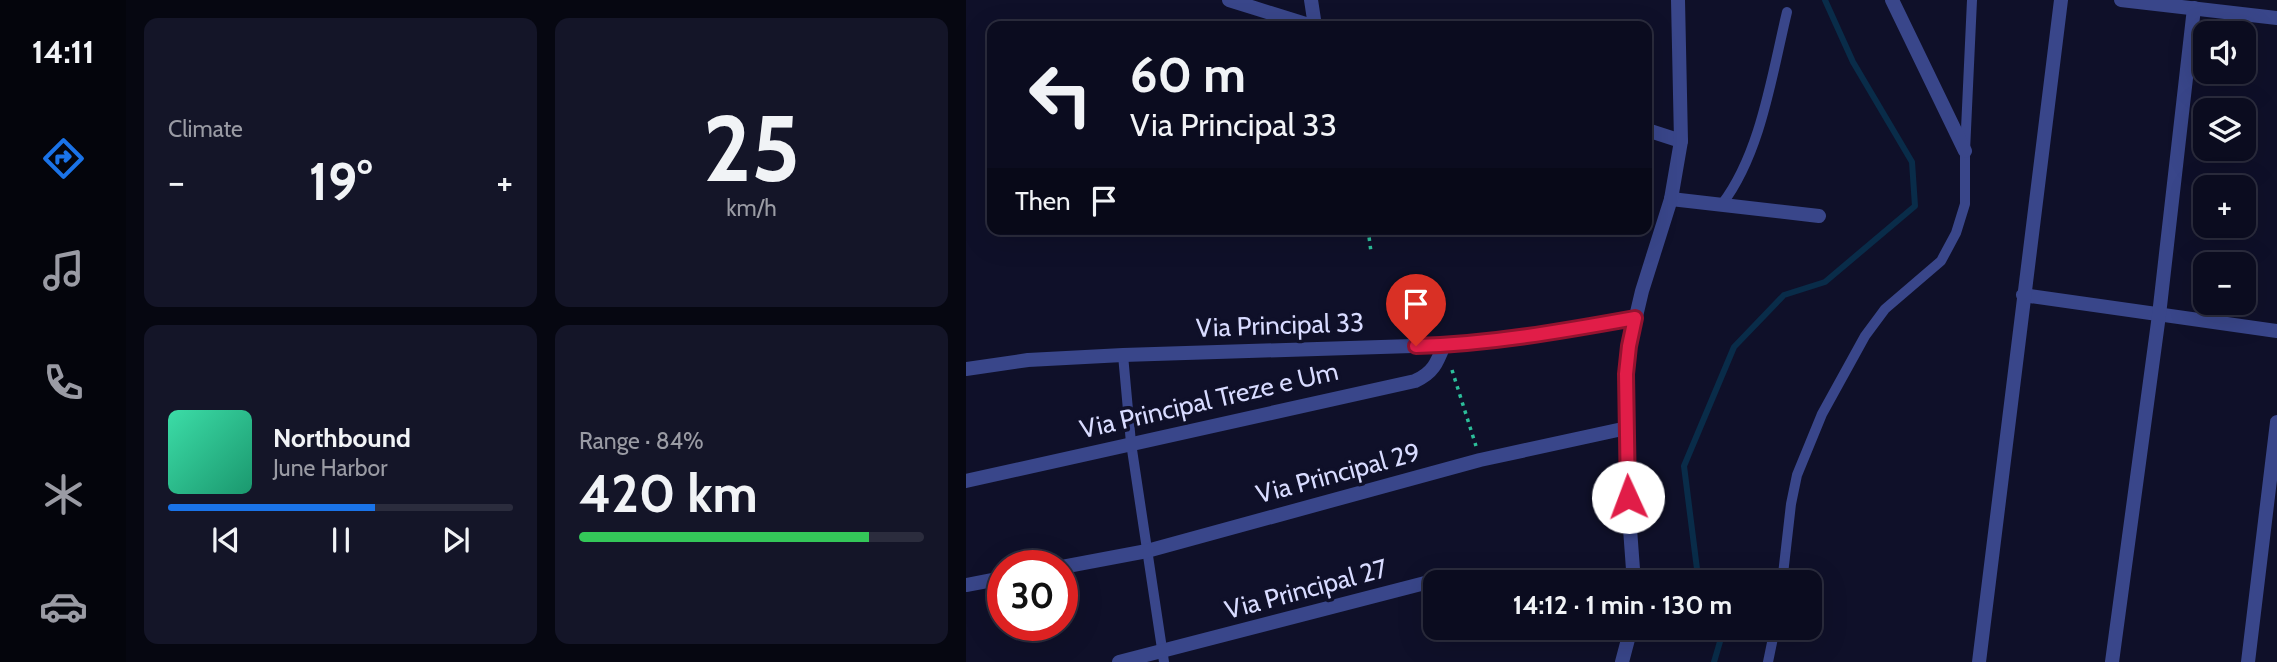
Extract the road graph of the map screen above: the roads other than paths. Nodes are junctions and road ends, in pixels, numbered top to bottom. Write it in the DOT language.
graph roads {
  1 [pos="1229,0"];
  2 [pos="1311,0"];
  3 [pos="1678,0"];
  4 [pos="1892,0"];
  5 [pos="1972,0"];
  6 [pos="2061,0"];
  7 [pos="2121,0"];
  8 [pos="2193,8"];
  9 [pos="1787,12"];
  10 [pos="2277,18"];
  11 [pos="1298,21"];
  12 [pos="1313,21"];
  13 [pos="1652,132"];
  14 [pos="1681,141"];
  15 [pos="1965,151"];
  16 [pos="1671,199"];
  17 [pos="1722,204"];
  18 [pos="1819,216"];
  19 [pos="2023,295"];
  20 [pos="2159,315"];
  21 [pos="1635,318"];
  22 [pos="2277,331"];
  23 [pos="1444,345"];
  24 [pos="1123,355"];
  25 [pos="966,369"];
  26 [pos="2277,422"];
  27 [pos="1627,428"];
  28 [pos="1131,443"];
  29 [pos="966,481"];
  30 [pos="1147,551"];
  31 [pos="1078,564"];
  32 [pos="1633,570"];
  33 [pos="1783,570"];
  34 [pos="987,581"];
  35 [pos="1423,584"];
  36 [pos="966,585"];
  37 [pos="1628,640"];
  38 [pos="1773,640"];
  39 [pos="1164,657"];
  40 [pos="1119,662"];
  41 [pos="1622,662"];
  42 [pos="1768,662"];
  43 [pos="1979,662"];
  44 [pos="2112,662"];
  45 [pos="2248,662"];
  1 -- 11 [label="street"];
  2 -- 12 [label="street"];
  3 -- 14 [label="street"];
  4 -- 15 [label="street"];
  5 -- 15 [label="lane"];
  6 -- 19 [label="street"];
  7 -- 8 [label="street"];
  8 -- 10 [label="street"];
  8 -- 20 [label="street"];
  9 -- 17 [label="lane"];
  13 -- 14 [label="street"];
  14 -- 16 [label="street"];
  15 -- 33 [label="lane"];
  16 -- 17 [label="street"];
  16 -- 21 [label="street"];
  17 -- 18 [label="street"];
  19 -- 20 [label="street"];
  19 -- 43 [label="street"];
  20 -- 22 [label="street"];
  20 -- 44 [label="street"];
  21 -- 23 [label="street, Via Principal 33"];
  21 -- 27 [label="street"];
  23 -- 24 [label="street, Via Principal 33"];
  23 -- 28 [label="street, Via Principal Treze e Um"];
  24 -- 25 [label="street, Via Principal 33"];
  24 -- 28 [label="lane"];
  26 -- 45 [label="street"];
  27 -- 30 [label="street, Via Principal 29"];
  27 -- 32 [label="street"];
  28 -- 29 [label="street, Via Principal Treze e Um"];
  28 -- 30 [label="lane"];
  30 -- 31 [label="street, Via Principal 29"];
  30 -- 39 [label="lane"];
  34 -- 36 [label="street"];
  35 -- 39 [label="street, Via Principal 27"];
  37 -- 41 [label="street"];
  38 -- 42 [label="lane"];
  39 -- 40 [label="street, Via Principal 27"];
}
